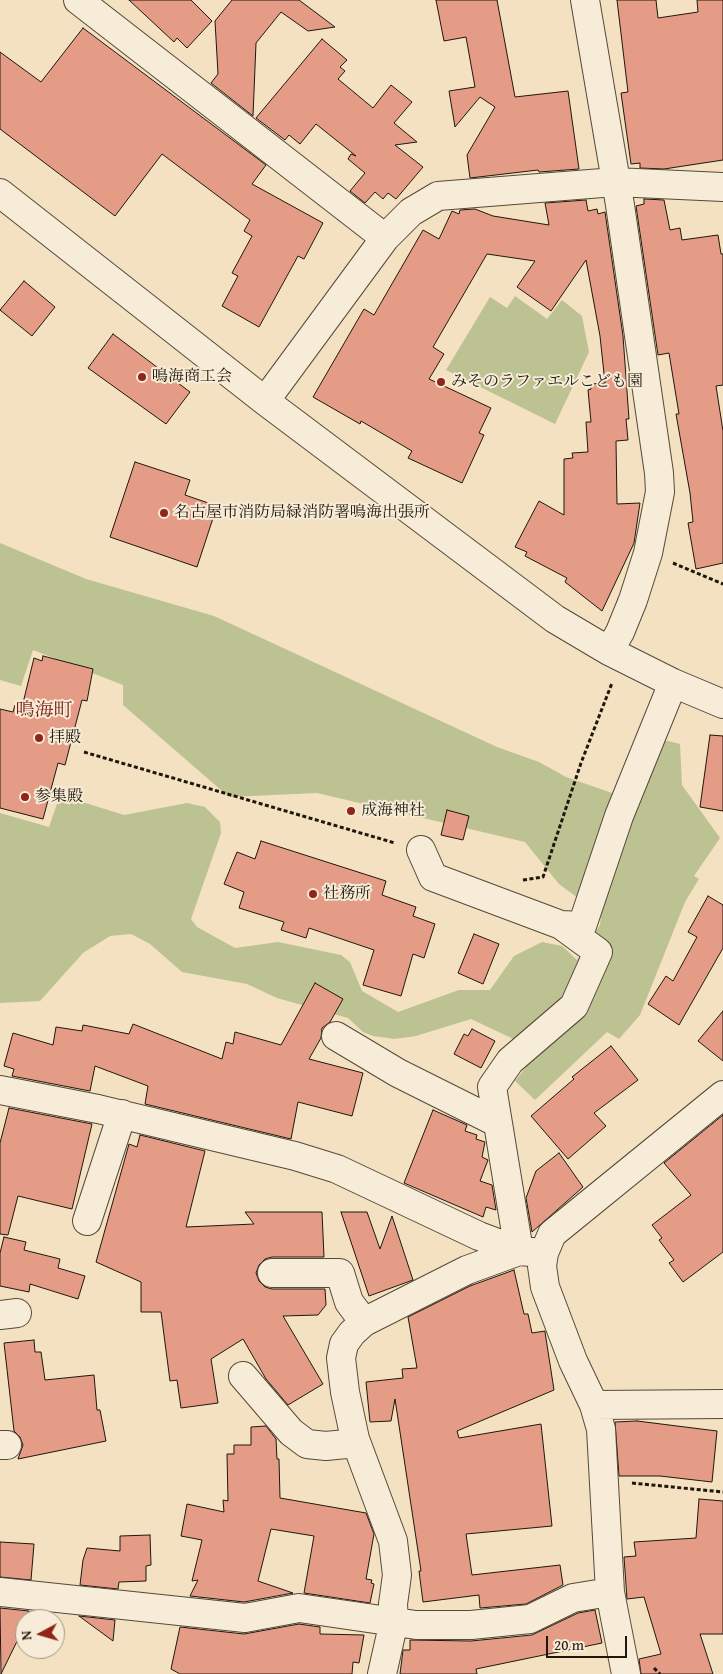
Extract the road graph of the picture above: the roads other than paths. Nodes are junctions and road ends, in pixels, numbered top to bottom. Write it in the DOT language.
graph roads {
  1 [pos="78,0"];
  2 [pos="585,0"];
  3 [pos="614,182"];
  4 [pos="723,187"];
  5 [pos="0,193"];
  6 [pos="385,238"];
  7 [pos="265,401"];
  8 [pos="609,651"];
  9 [pos="673,683"];
  10 [pos="723,704"];
  11 [pos="422,850"];
  12 [pos="561,925"];
  13 [pos="336,1036"];
  14 [pos="0,1090"];
  15 [pos="723,1095"];
  16 [pos="122,1114"];
  17 [pos="496,1122"];
  18 [pos="87,1222"];
  19 [pos="532,1252"];
  20 [pos="272,1273"];
  21 [pos="364,1322"];
  22 [pos="243,1376"];
  23 [pos="723,1404"];
  24 [pos="594,1405"];
  25 [pos="355,1439"];
  26 [pos="0,1592"];
  27 [pos="610,1592"];
  28 [pos="394,1621"];
  29 [pos="382,1674"];
  30 [pos="626,1674"];
  1 -- 6 [label="street"];
  2 -- 3 [label="street"];
  3 -- 4 [label="street"];
  3 -- 6 [label="street"];
  3 -- 8 [label="street"];
  5 -- 7 [label="street"];
  6 -- 7 [label="street"];
  7 -- 8 [label="street"];
  8 -- 9 [label="street"];
  9 -- 10 [label="street"];
  9 -- 12 [label="street"];
  11 -- 12 [label="street"];
  12 -- 17 [label="street"];
  13 -- 17 [label="street"];
  14 -- 16 [label="street"];
  15 -- 19 [label="street"];
  16 -- 18 [label="street"];
  16 -- 19 [label="street"];
  17 -- 19 [label="street"];
  19 -- 21 [label="street"];
  19 -- 24 [label="street"];
  20 -- 21 [label="street"];
  21 -- 25 [label="street"];
  22 -- 25 [label="street"];
  23 -- 24 [label="street"];
  24 -- 27 [label="street"];
  25 -- 28 [label="street"];
  26 -- 28 [label="street"];
  27 -- 28 [label="street"];
  27 -- 30 [label="street"];
  28 -- 29 [label="street"];
}
